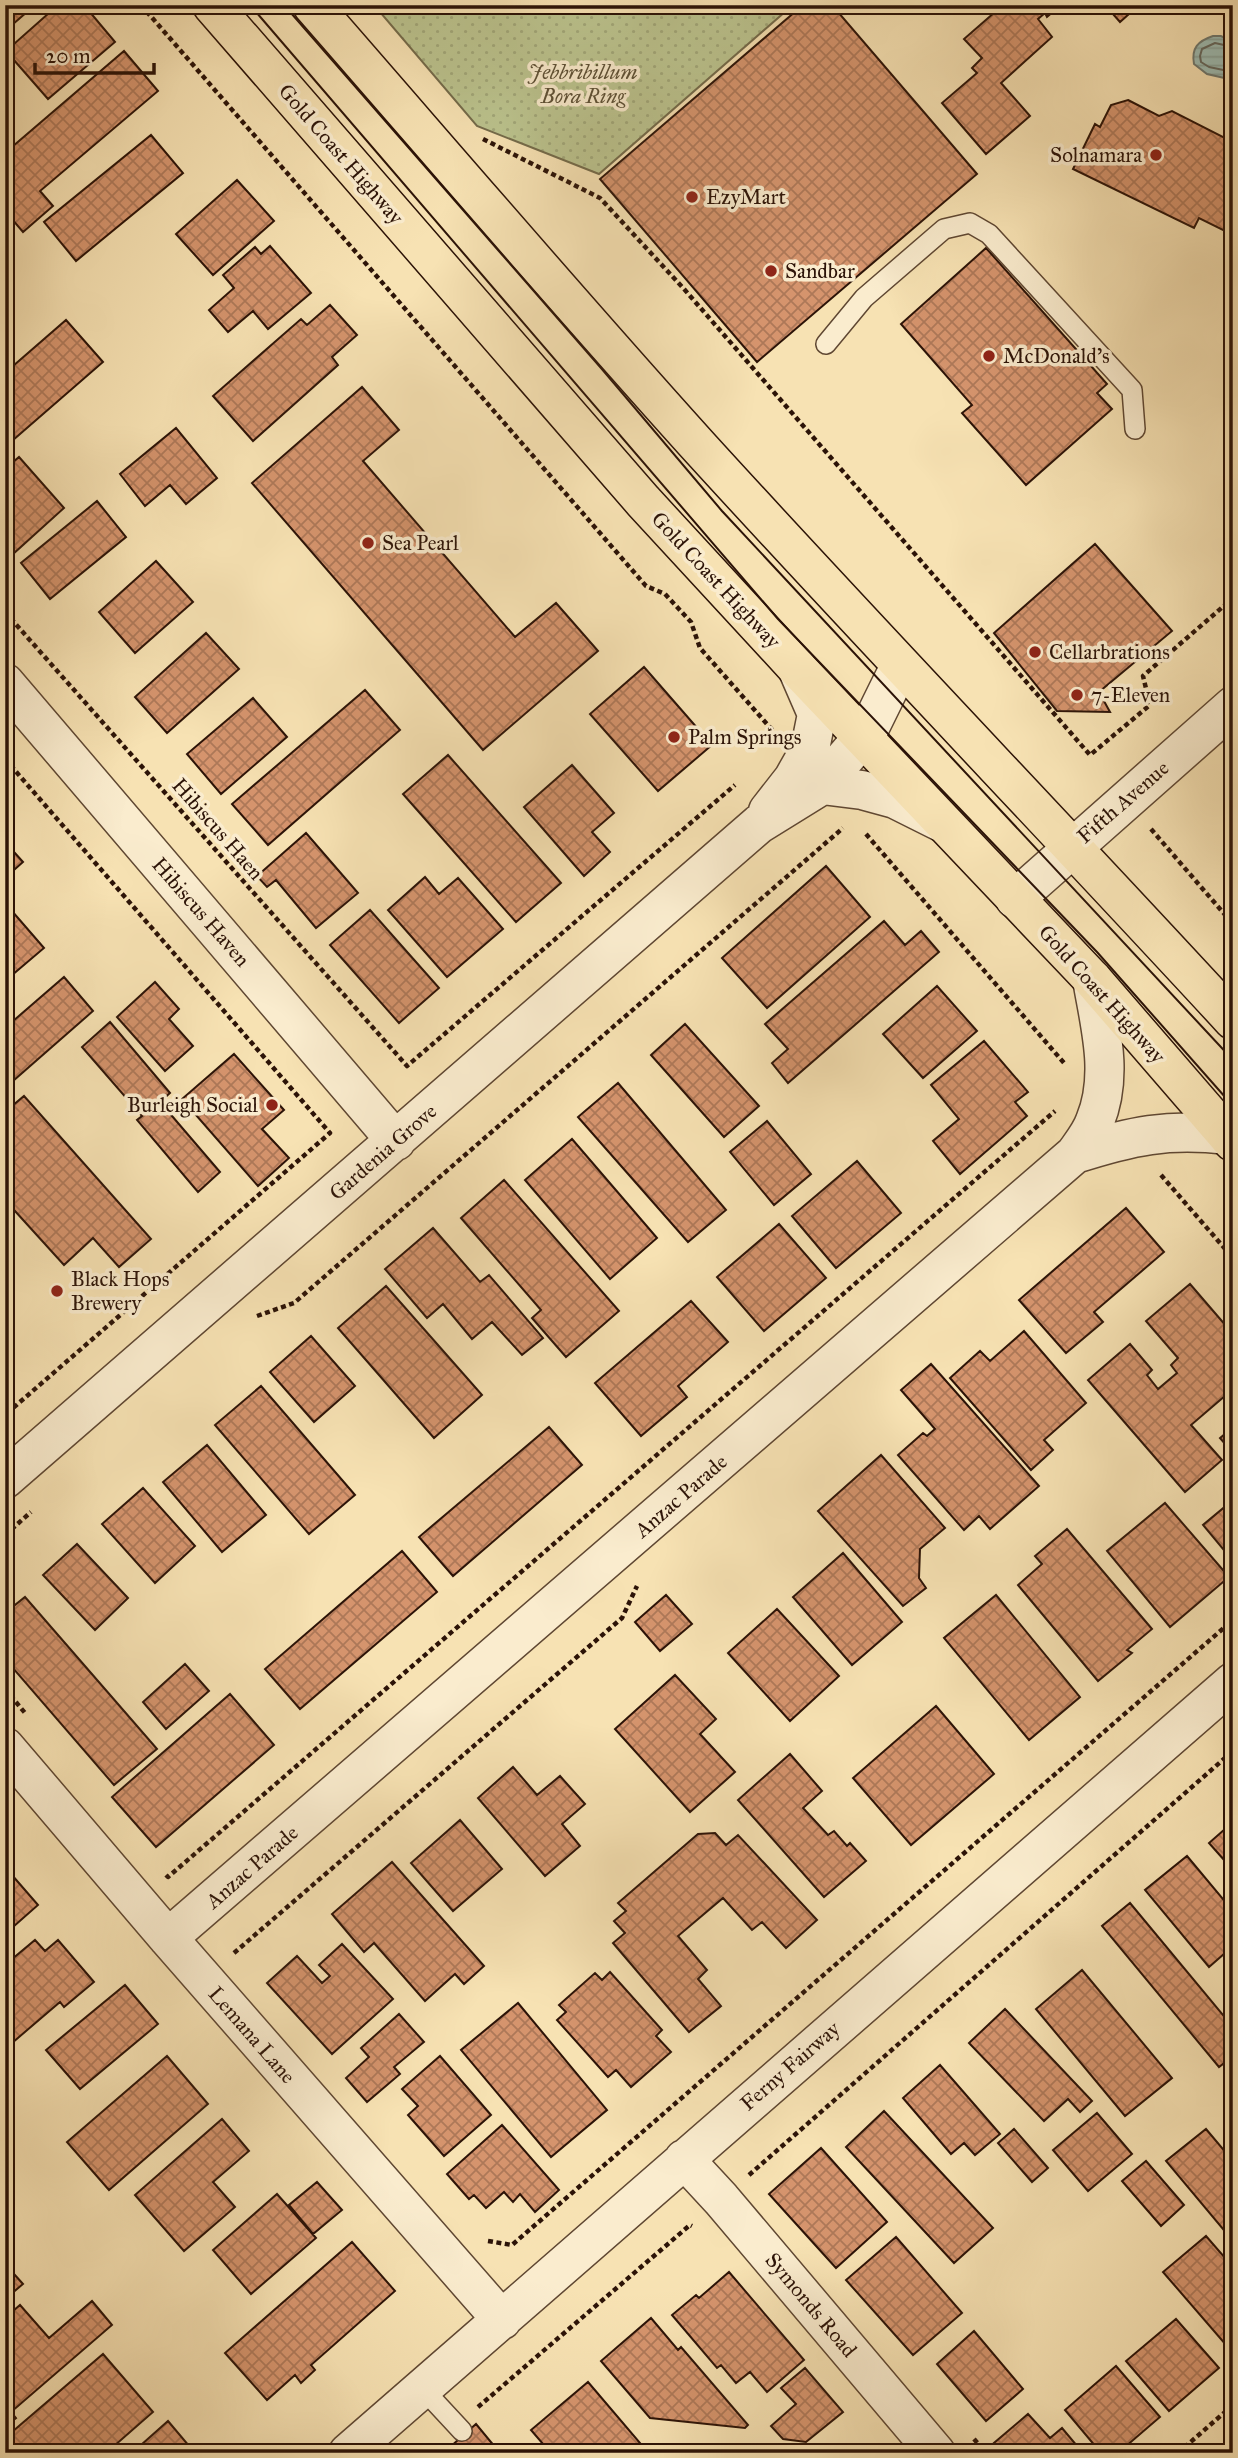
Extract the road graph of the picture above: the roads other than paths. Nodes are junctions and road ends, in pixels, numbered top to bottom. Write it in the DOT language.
graph roads {
  1 [pos="212,5"];
  2 [pos="312,5"];
  3 [pos="826,344"];
  4 [pos="1135,429"];
  5 [pos="900,666"];
  6 [pos="797,668"];
  7 [pos="5,684"];
  8 [pos="1233,706"];
  9 [pos="862,737"];
  10 [pos="822,785"];
  11 [pos="759,824"];
  12 [pos="945,825"];
  13 [pos="1073,846"];
  14 [pos="1015,899"];
  15 [pos="1092,979"];
  16 [pos="1233,1020"];
  17 [pos="1230,1139"];
  18 [pos="396,1141"];
  19 [pos="1075,1154"];
  20 [pos="5,1479"];
  21 [pos="1233,1682"];
  22 [pos="5,1747"];
  23 [pos="168,1938"];
  24 [pos="684,2159"];
  25 [pos="502,2320"];
  26 [pos="422,2389"];
  27 [pos="460,2428"];
  28 [pos="348,2453"];
  29 [pos="936,2453"];
  1 -- 6 [label="highway, Gold Coast Highway"];
  2 -- 5 [label="highway"];
  3 -- 4 [label="lane"];
  5 -- 9 [label="street, Gardenia Grove"];
  5 -- 13 [label="highway"];
  6 -- 9 [label="highway, Gold Coast Highway"];
  6 -- 11 [label="street, Gardenia Grove"];
  7 -- 18 [label="street, Hibiscus Haven"];
  8 -- 13 [label="street, Fifth Avenue"];
  9 -- 10 [label="street, Gardenia Grove"];
  9 -- 12 [label="highway, Gold Coast Highway"];
  10 -- 11 [label="street, Gardenia Grove"];
  10 -- 12 [label="street"];
  11 -- 18 [label="street, Gardenia Grove"];
  12 -- 14 [label="highway, Gold Coast Highway"];
  13 -- 14 [label="street, Fifth Avenue"];
  13 -- 16 [label="highway"];
  14 -- 15 [label="highway, Gold Coast Highway"];
  15 -- 17 [label="highway, Gold Coast Highway"];
  15 -- 19 [label="street"];
  17 -- 19 [label="street, Anzac Parade"];
  18 -- 20 [label="street, Gardenia Grove"];
  19 -- 23 [label="street, Anzac Parade"];
  21 -- 24 [label="street, Ferny Fairway"];
  22 -- 23 [label="street, Lemana Lane"];
  23 -- 25 [label="street, Lemana Lane"];
  24 -- 25 [label="street, Ferny Fairway"];
  24 -- 29 [label="street, Symonds Road"];
  25 -- 26 [label="street, Ferny Fairway"];
  26 -- 27 [label="lane"];
  26 -- 28 [label="street, Ferny Fairway"];
}
